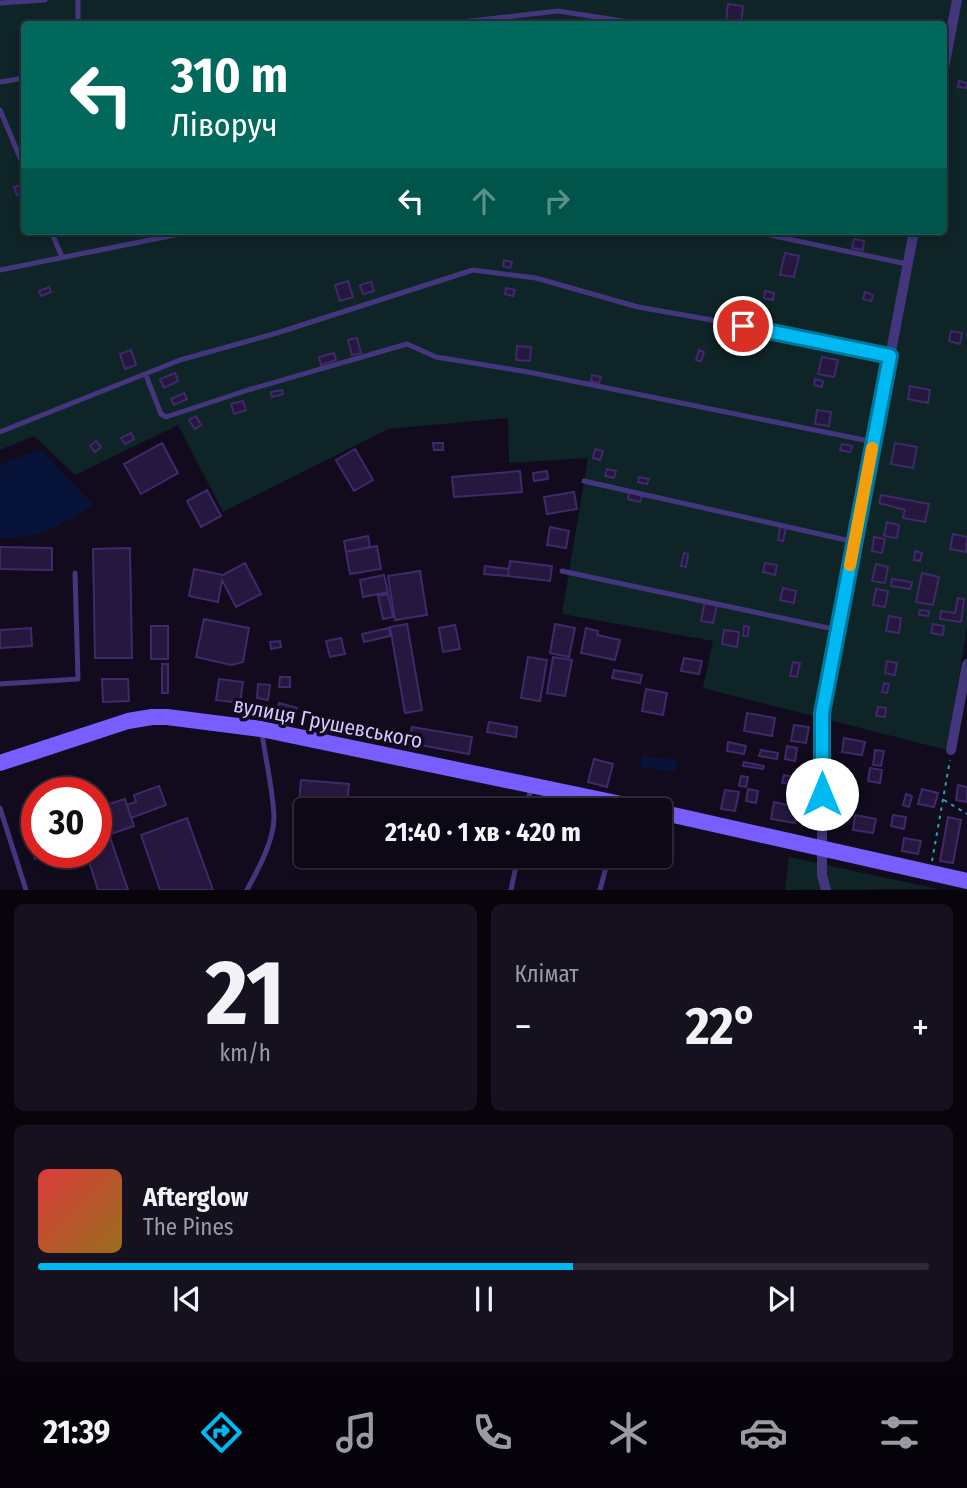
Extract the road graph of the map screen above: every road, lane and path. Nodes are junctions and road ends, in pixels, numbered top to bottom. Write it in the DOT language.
graph roads {
  1 [pos="45,0"];
  2 [pos="78,0"];
  3 [pos="957,0"];
  4 [pos="0,3"];
  5 [pos="78,21"];
  6 [pos="470,21"];
  7 [pos="623,21"];
  8 [pos="947,53"];
  9 [pos="21,78"];
  10 [pos="0,82"];
  11 [pos="0,110"];
  12 [pos="21,160"];
  13 [pos="53,235"];
  14 [pos="175,235"];
  15 [pos="769,235"];
  16 [pos="913,235"];
  17 [pos="62,257"];
  18 [pos="907,264"];
  19 [pos="0,270"];
  20 [pos="890,356"];
  21 [pos="147,378"];
  22 [pos="0,432"];
  23 [pos="873,442"];
  24 [pos="584,481"];
  25 [pos="855,542"];
  26 [pos="562,571"];
  27 [pos="75,573"];
  28 [pos="838,630"];
  29 [pos="967,664"];
  30 [pos="0,684"];
  31 [pos="261,729"];
  32 [pos="951,750"];
  33 [pos="0,763"];
  34 [pos="531,785"];
  35 [pos="528,798"];
  36 [pos="582,798"];
  37 [pos="943,800"];
  38 [pos="0,807"];
  39 [pos="967,814"];
  40 [pos="672,815"];
  41 [pos="822,848"];
  42 [pos="516,868"];
  43 [pos="606,868"];
  44 [pos="930,873"];
  45 [pos="967,881"];
  46 [pos="26,890"];
  47 [pos="247,890"];
  48 [pos="511,890"];
  49 [pos="600,890"];
  50 [pos="826,890"];
  1 -- 4 [label="lane"];
  2 -- 5 [label="lane"];
  3 -- 8 [label="street"];
  6 -- 7 [label="lane"];
  9 -- 10 [label="lane"];
  11 -- 12 [label="lane"];
  13 -- 17 [label="lane"];
  14 -- 17 [label="lane"];
  15 -- 18 [label="lane"];
  16 -- 18 [label="street"];
  17 -- 19 [label="lane"];
  18 -- 20 [label="street"];
  20 -- 22 [label="lane"];
  20 -- 23 [label="street"];
  21 -- 23 [label="lane"];
  23 -- 25 [label="street"];
  24 -- 25 [label="lane"];
  25 -- 28 [label="street"];
  26 -- 28 [label="lane"];
  27 -- 30 [label="lane"];
  28 -- 41 [label="street"];
  29 -- 32 [label="street"];
  31 -- 33 [label="street, вулиця Грушевського"];
  31 -- 34 [label="street, вулиця Грушевського"];
  31 -- 47 [label="lane"];
  32 -- 37 [label="path"];
  34 -- 35 [label="lane"];
  34 -- 36 [label="street, вулиця Грушевського"];
  37 -- 39 [label="path"];
  37 -- 44 [label="path"];
  38 -- 46 [label="lane"];
  40 -- 41 [label="street"];
  41 -- 44 [label="street"];
  41 -- 50 [label="street"];
  42 -- 48 [label="lane"];
  43 -- 49 [label="lane"];
  44 -- 45 [label="street"];
}
